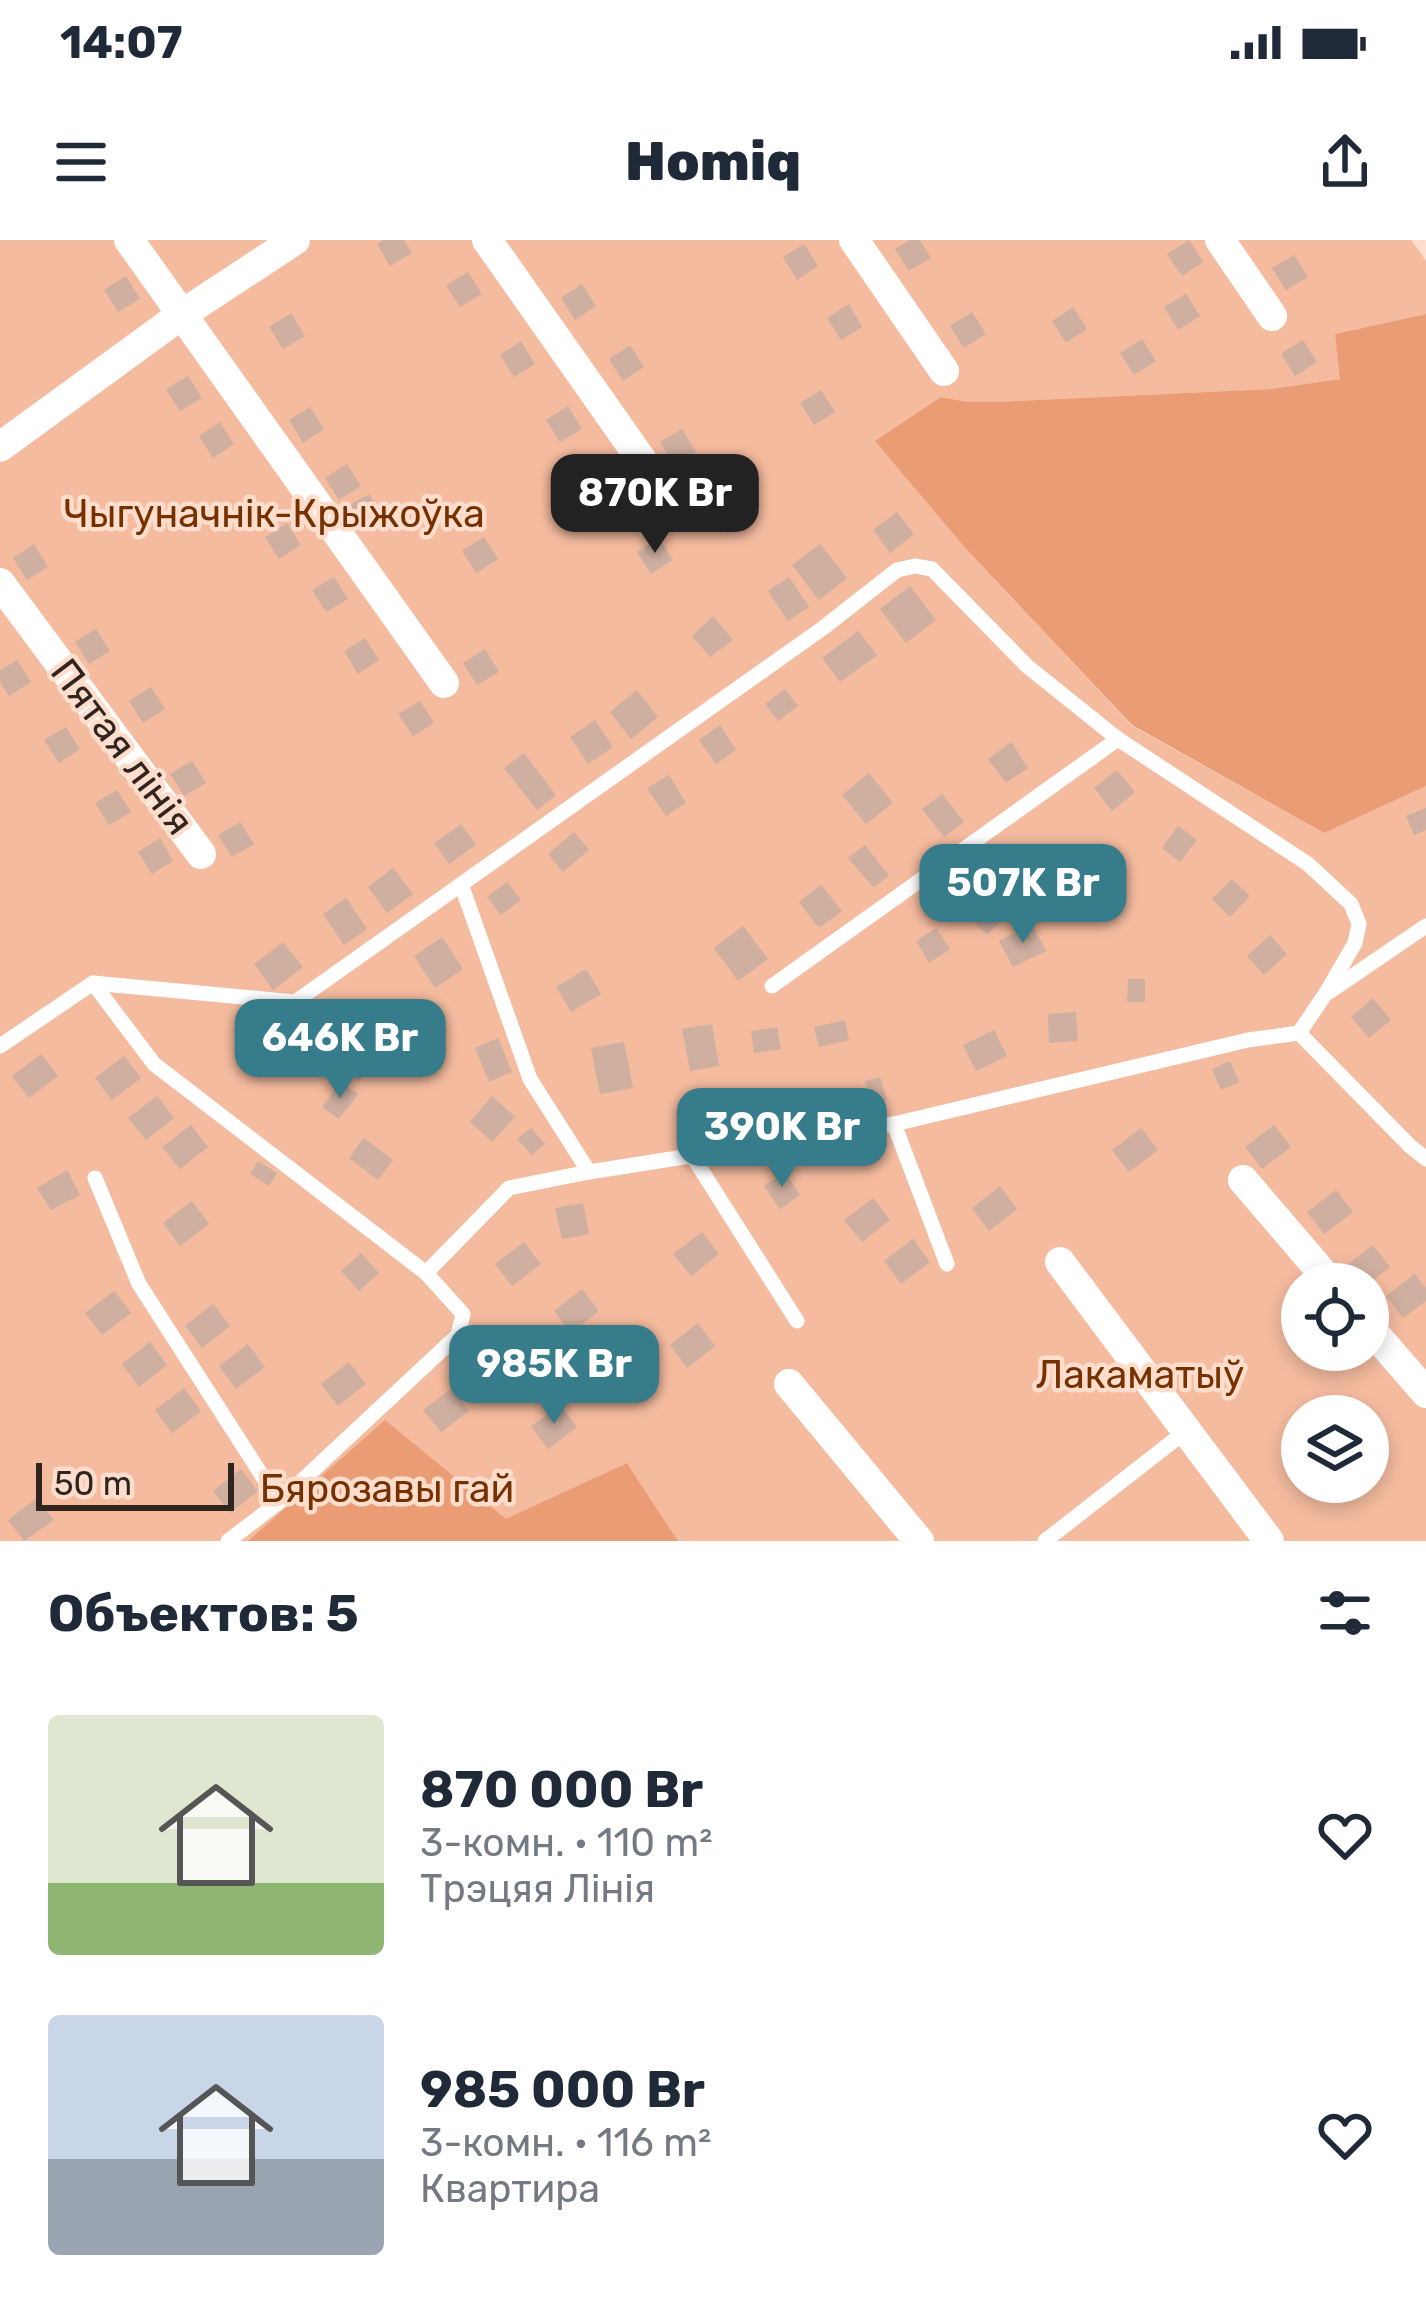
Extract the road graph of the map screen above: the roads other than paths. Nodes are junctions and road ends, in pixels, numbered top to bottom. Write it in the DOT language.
graph roads {
  1 [pos="129,240"];
  2 [pos="296,240"];
  3 [pos="487,240"];
  4 [pos="854,240"];
  5 [pos="1220,240"];
  6 [pos="181,315"];
  7 [pos="1272,316"];
  8 [pos="944,371"];
  9 [pos="0,447"];
  10 [pos="674,506"];
  11 [pos="0,583"];
  12 [pos="444,682"];
  13 [pos="1118,739"];
  14 [pos="201,854"];
  15 [pos="461,884"];
  16 [pos="1426,926"];
  17 [pos="93,983"];
  18 [pos="772,986"];
  19 [pos="1326,994"];
  20 [pos="1299,1033"];
  21 [pos="0,1046"];
  22 [pos="894,1124"];
  23 [pos="693,1157"];
  24 [pos="1426,1159"];
  25 [pos="589,1172"];
  26 [pos="95,1178"];
  27 [pos="1243,1180"];
  28 [pos="1060,1262"];
  29 [pos="1314,1263"];
  30 [pos="946,1264"];
  31 [pos="426,1273"];
  32 [pos="797,1321"];
  33 [pos="458,1335"];
  34 [pos="1389,1351"];
  35 [pos="584,1372"];
  36 [pos="790,1384"];
  37 [pos="1426,1394"];
  38 [pos="1186,1431"];
  39 [pos="279,1502"];
  40 [pos="228,1541"];
  41 [pos="919,1541"];
  42 [pos="1045,1541"];
  43 [pos="1269,1541"];
  1 -- 6 [label="street"];
  2 -- 6 [label="street"];
  3 -- 10 [label="street"];
  4 -- 8 [label="street"];
  5 -- 7 [label="street"];
  6 -- 9 [label="street"];
  6 -- 12 [label="street"];
  11 -- 14 [label="street, Пятая лінія"];
  13 -- 15 [label="lane"];
  13 -- 18 [label="lane"];
  13 -- 19 [label="lane"];
  15 -- 17 [label="lane"];
  15 -- 25 [label="lane"];
  16 -- 19 [label="lane"];
  17 -- 21 [label="lane"];
  17 -- 31 [label="lane"];
  19 -- 20 [label="lane"];
  20 -- 22 [label="lane"];
  20 -- 24 [label="lane"];
  22 -- 23 [label="lane"];
  22 -- 30 [label="lane"];
  23 -- 25 [label="lane"];
  23 -- 32 [label="lane"];
  25 -- 31 [label="lane"];
  26 -- 39 [label="lane"];
  27 -- 29 [label="street"];
  28 -- 38 [label="street"];
  31 -- 33 [label="lane"];
  33 -- 35 [label="lane"];
  33 -- 39 [label="lane"];
  34 -- 37 [label="street"];
  36 -- 41 [label="street"];
  38 -- 42 [label="lane"];
  38 -- 43 [label="street"];
  39 -- 40 [label="lane"];
}
